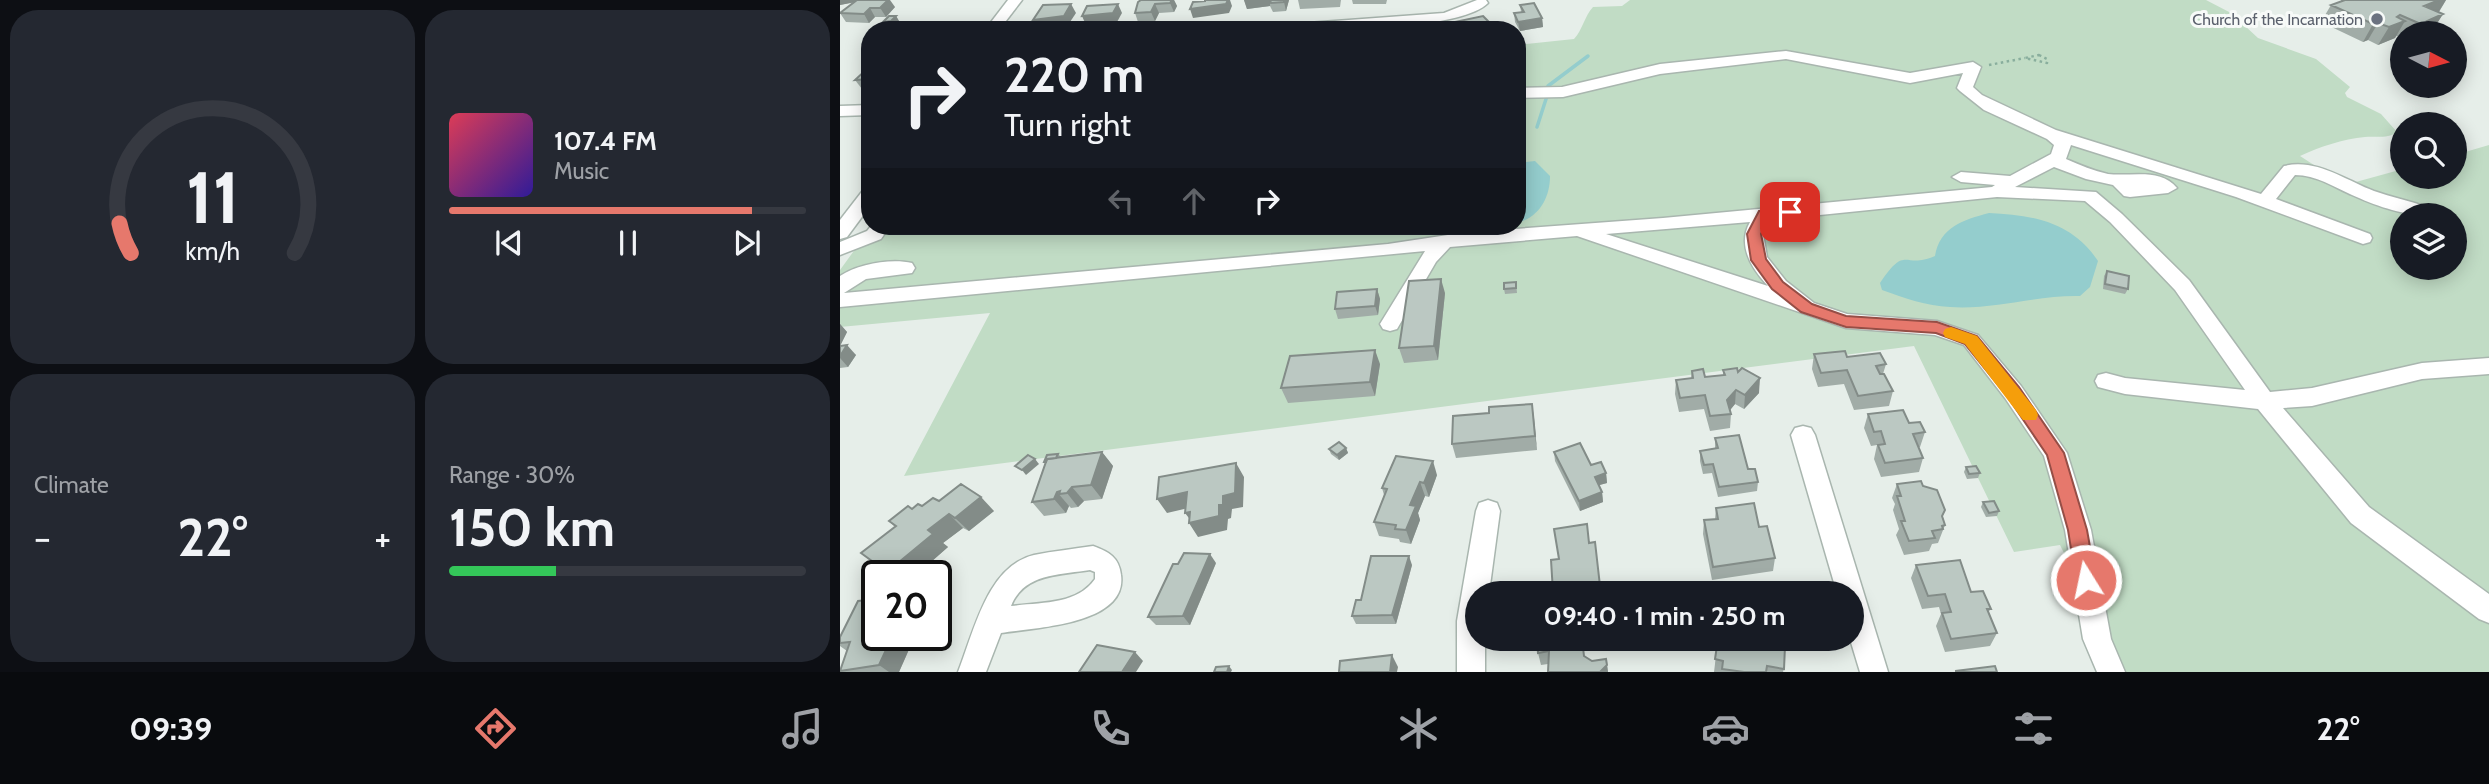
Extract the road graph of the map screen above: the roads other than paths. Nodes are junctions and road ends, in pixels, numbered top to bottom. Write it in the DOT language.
graph roads {
  1 [pos="1014,0"];
  2 [pos="1481,3"];
  3 [pos="999,21"];
  4 [pos="1390,21"];
  5 [pos="1526,93"];
  6 [pos="861,110"];
  7 [pos="840,111"];
  8 [pos="2055,135"];
  9 [pos="2053,160"];
  10 [pos="1961,177"];
  11 [pos="2005,186"];
  12 [pos="2090,196"];
  13 [pos="2265,201"];
  14 [pos="2395,203"];
  15 [pos="861,205"];
  16 [pos="1764,215"];
  17 [pos="1570,230"];
  18 [pos="840,233"];
  19 [pos="1526,234"];
  20 [pos="874,235"];
  21 [pos="1518,235"];
  22 [pos="2364,238"];
  23 [pos="1445,242"];
  24 [pos="840,249"];
  25 [pos="1388,250"];
  26 [pos="905,268"];
  27 [pos="1423,273"];
  28 [pos="840,287"];
  29 [pos="840,300"];
  30 [pos="1807,308"];
  31 [pos="1390,324"];
  32 [pos="2489,366"];
  33 [pos="2106,381"];
  34 [pos="2264,401"];
  35 [pos="1803,435"];
  36 [pos="1488,512"];
  37 [pos="1847,581"];
  38 [pos="2489,610"];
  39 [pos="993,621"];
  40 [pos="1864,639"];
  41 [pos="972,672"];
  42 [pos="1471,672"];
  43 [pos="1874,672"];
  44 [pos="2111,672"];
  1 -- 3 [label="street"];
  2 -- 4 [label="street"];
  5 -- 8 [label="street"];
  6 -- 7 [label="street"];
  8 -- 9 [label="street"];
  8 -- 13 [label="street"];
  9 -- 11 [label="street"];
  9 -- 12 [label="street"];
  10 -- 11 [label="street"];
  11 -- 12 [label="street"];
  11 -- 16 [label="street"];
  12 -- 34 [label="street"];
  13 -- 14 [label="street"];
  13 -- 22 [label="street"];
  15 -- 18 [label="street"];
  16 -- 17 [label="street"];
  16 -- 30 [label="street"];
  17 -- 19 [label="street"];
  17 -- 30 [label="street"];
  20 -- 24 [label="street"];
  21 -- 23 [label="street"];
  23 -- 25 [label="street"];
  23 -- 27 [label="street"];
  25 -- 27 [label="street"];
  25 -- 29 [label="street"];
  26 -- 28 [label="street"];
  27 -- 31 [label="street"];
  30 -- 44 [label="street"];
  32 -- 34 [label="street"];
  33 -- 34 [label="street"];
  34 -- 38 [label="street"];
  35 -- 37 [label="street"];
  36 -- 42 [label="street"];
  39 -- 41 [label="street"];
  40 -- 43 [label="street"];
}
